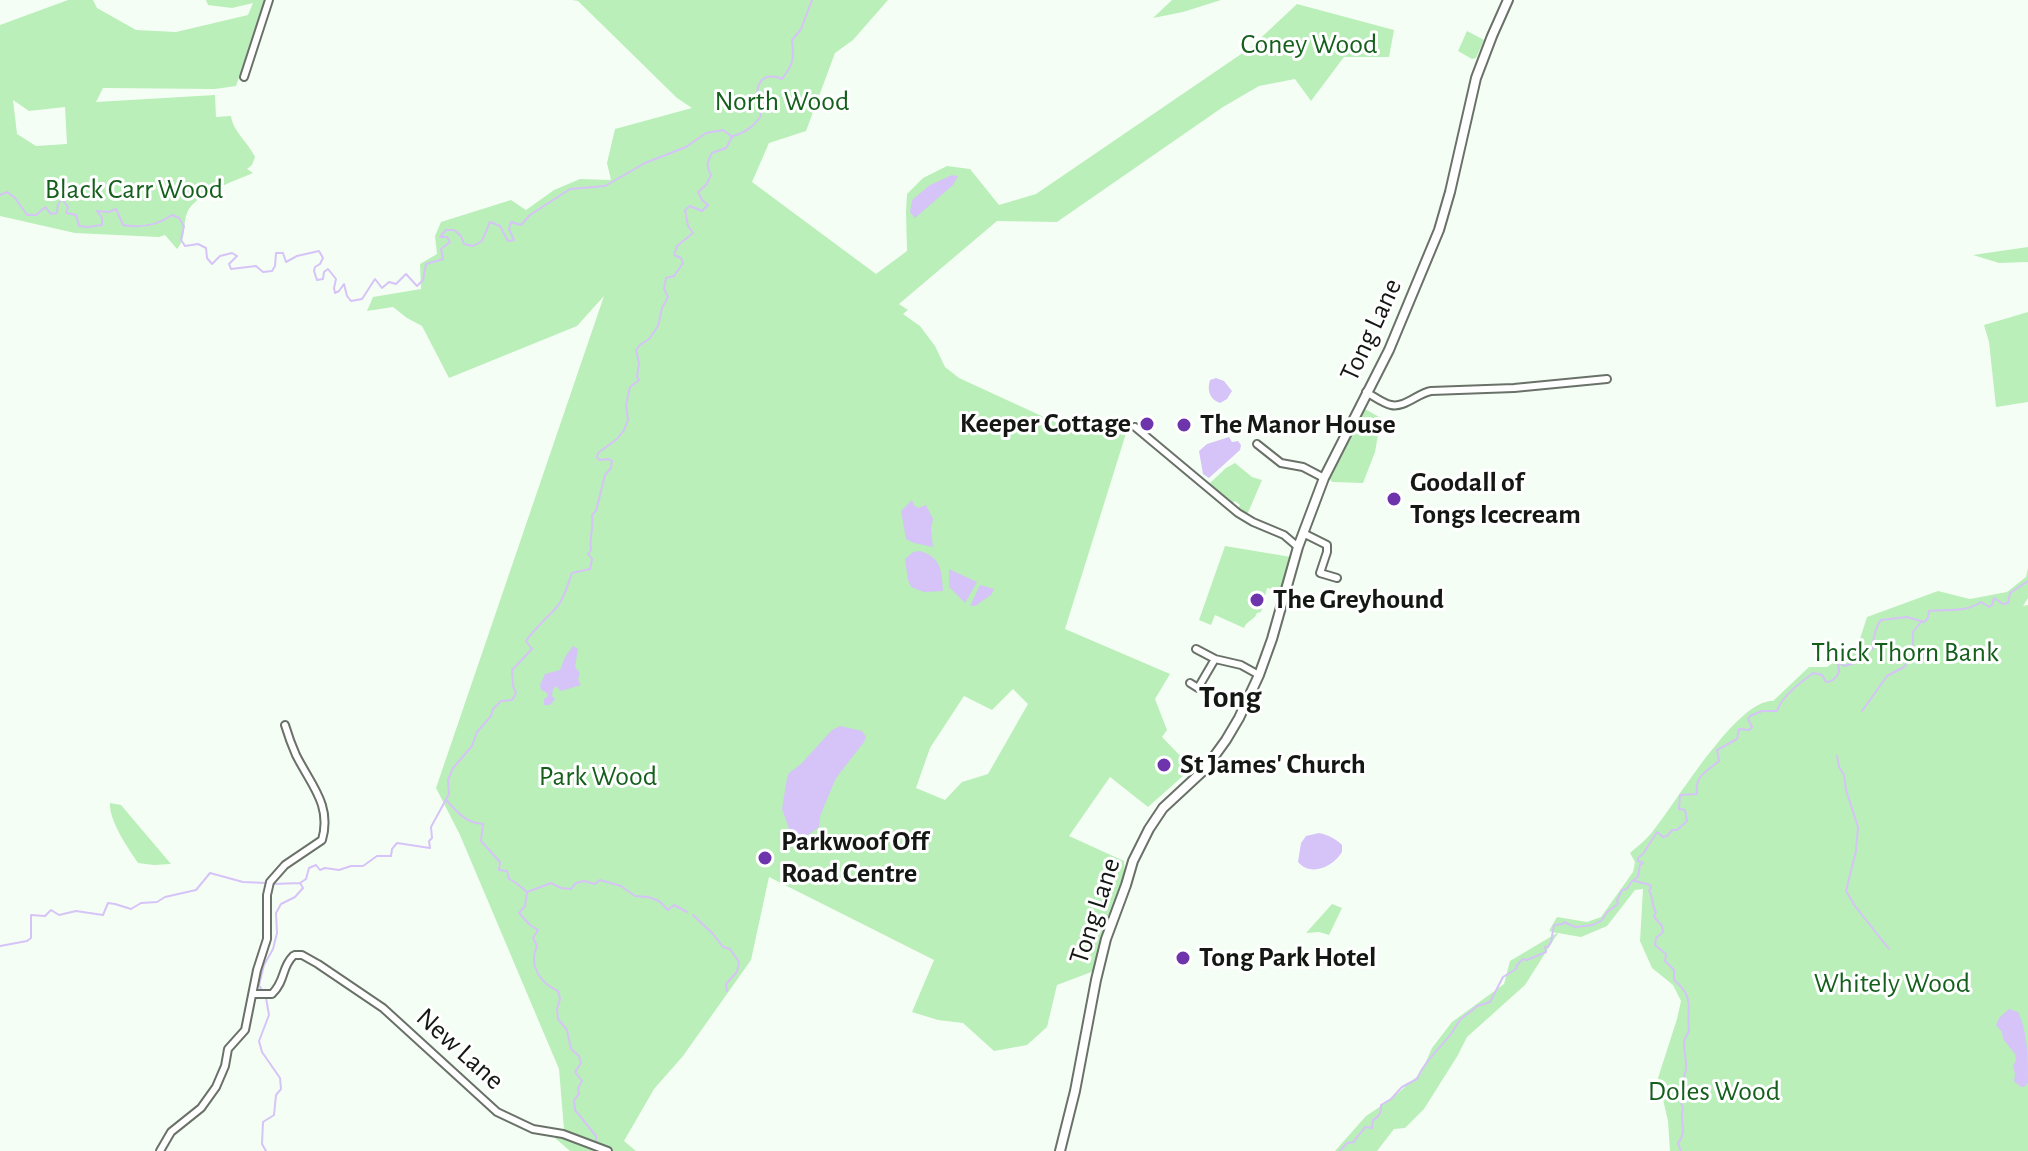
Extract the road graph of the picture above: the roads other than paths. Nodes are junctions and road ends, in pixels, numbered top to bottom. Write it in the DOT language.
graph roads {
  1 [pos="269,0"];
  2 [pos="1508,0"];
  3 [pos="244,77"];
  4 [pos="1607,379"];
  5 [pos="1366,392"];
  6 [pos="1135,427"];
  7 [pos="1257,444"];
  8 [pos="1324,478"];
  9 [pos="1303,533"];
  10 [pos="1298,547"];
  11 [pos="1337,578"];
  12 [pos="1196,649"];
  13 [pos="1215,659"];
  14 [pos="1259,675"];
  15 [pos="1190,683"];
  16 [pos="285,725"];
  17 [pos="253,994"];
  18 [pos="160,1151"];
  19 [pos="608,1151"];
  20 [pos="1060,1151"];
  1 -- 3 [label="street"];
  2 -- 5 [label="street, Tong Lane"];
  4 -- 5 [label="street"];
  5 -- 8 [label="street, Tong Lane"];
  6 -- 10 [label="street"];
  7 -- 8 [label="street"];
  8 -- 9 [label="street, Tong Lane"];
  9 -- 10 [label="street, Tong Lane"];
  9 -- 11 [label="street"];
  10 -- 14 [label="street, Tong Lane"];
  12 -- 13 [label="street"];
  13 -- 14 [label="street"];
  13 -- 15 [label="street"];
  14 -- 20 [label="street, Tong Lane"];
  16 -- 17 [label="street"];
  17 -- 18 [label="street"];
  17 -- 19 [label="street, New Lane"];
}
